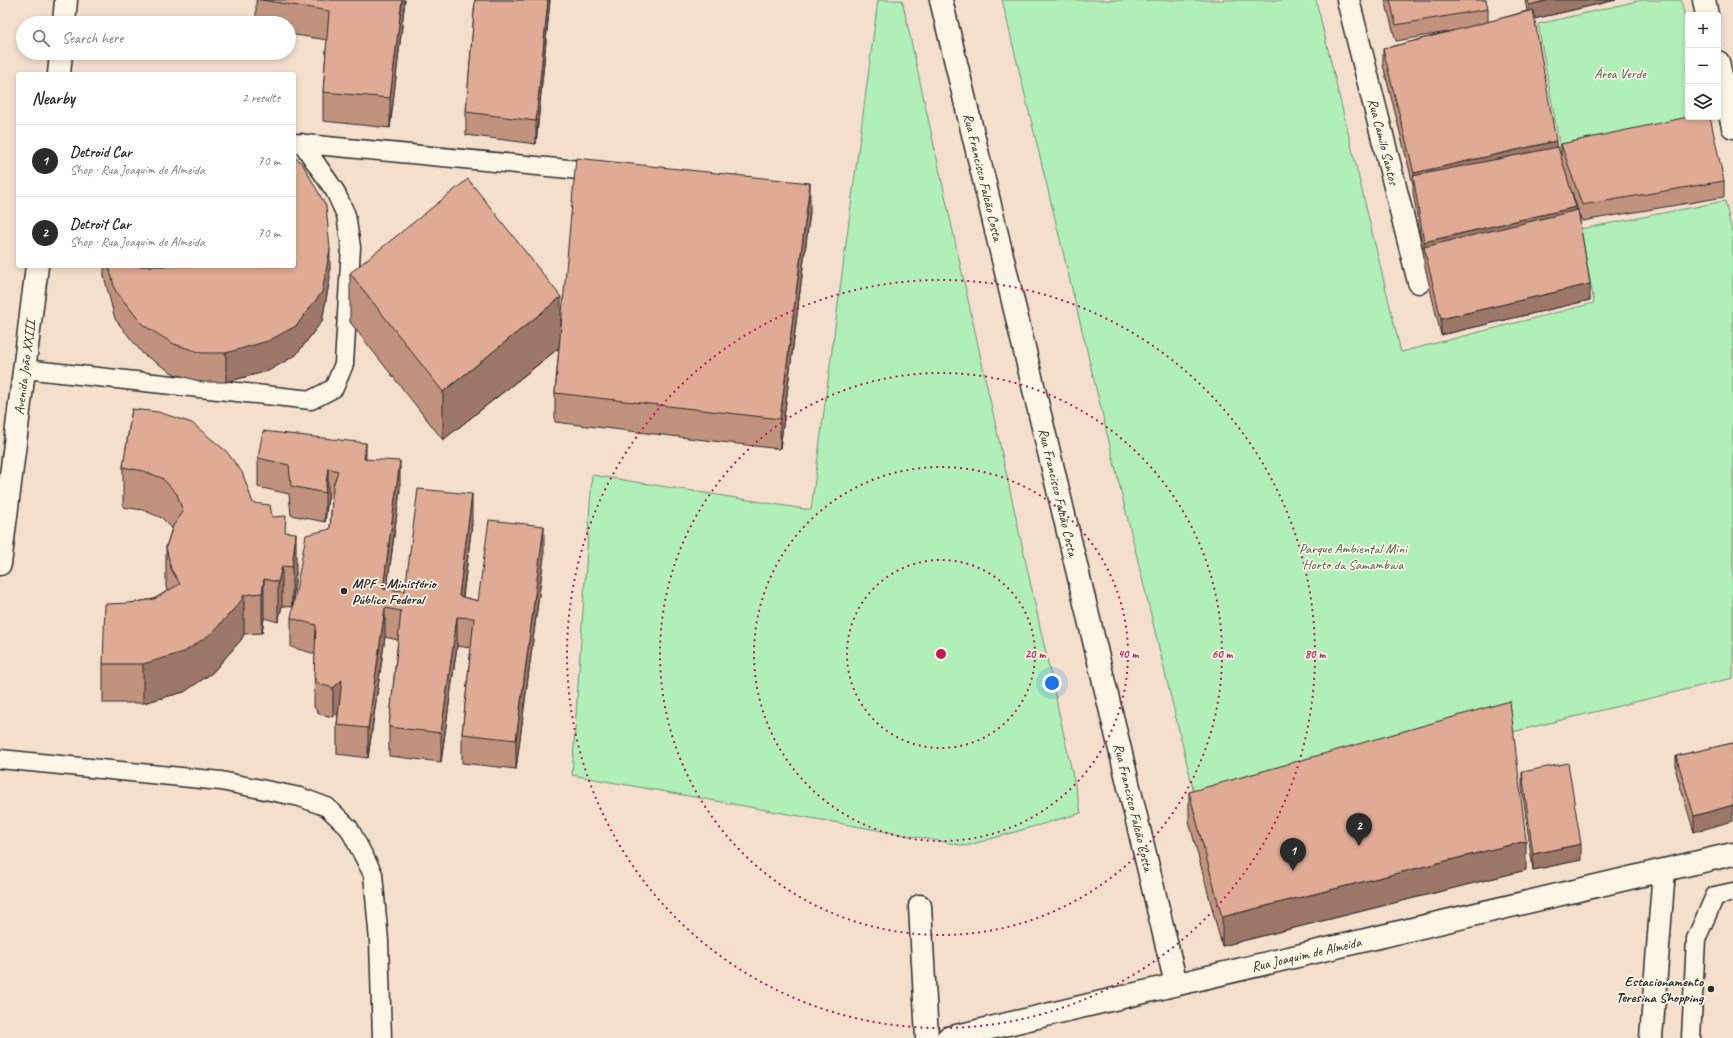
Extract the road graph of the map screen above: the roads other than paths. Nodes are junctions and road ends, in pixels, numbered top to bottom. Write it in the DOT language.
graph roads {
  1 [pos="66,0"];
  2 [pos="941,0"];
  3 [pos="1348,0"];
  4 [pos="1704,0"];
  5 [pos="1706,12"];
  6 [pos="65,16"];
  7 [pos="60,60"];
  8 [pos="59,72"];
  9 [pos="1721,75"];
  10 [pos="1733,127"];
  11 [pos="298,143"];
  12 [pos="616,173"];
  13 [pos="37,268"];
  14 [pos="1419,282"];
  15 [pos="24,369"];
  16 [pos="0,564"];
  17 [pos="0,759"];
  18 [pos="1733,854"];
  19 [pos="1664,870"];
  20 [pos="1733,892"];
  21 [pos="920,906"];
  22 [pos="1176,984"];
  23 [pos="382,1038"];
  24 [pos="927,1038"];
  25 [pos="948,1038"];
  26 [pos="1652,1038"];
  27 [pos="1691,1038"];
  1 -- 6 [label="street"];
  2 -- 22 [label="street, Rua Francisco Falcão Costa"];
  3 -- 14 [label="street, Rua Camilo Santos"];
  4 -- 5 [label="street"];
  7 -- 8 [label="street"];
  9 -- 10 [label="street"];
  11 -- 12 [label="lane"];
  11 -- 15 [label="lane"];
  13 -- 15 [label="street, Avenida João XXIII"];
  15 -- 16 [label="street, Avenida João XXIII"];
  17 -- 23 [label="lane"];
  18 -- 19 [label="street, Rua Joaquim de Almeida"];
  19 -- 22 [label="street, Rua Joaquim de Almeida"];
  19 -- 26 [label="street"];
  20 -- 27 [label="lane"];
  21 -- 24 [label="street"];
  22 -- 25 [label="street, Rua Joaquim de Almeida"];
}
